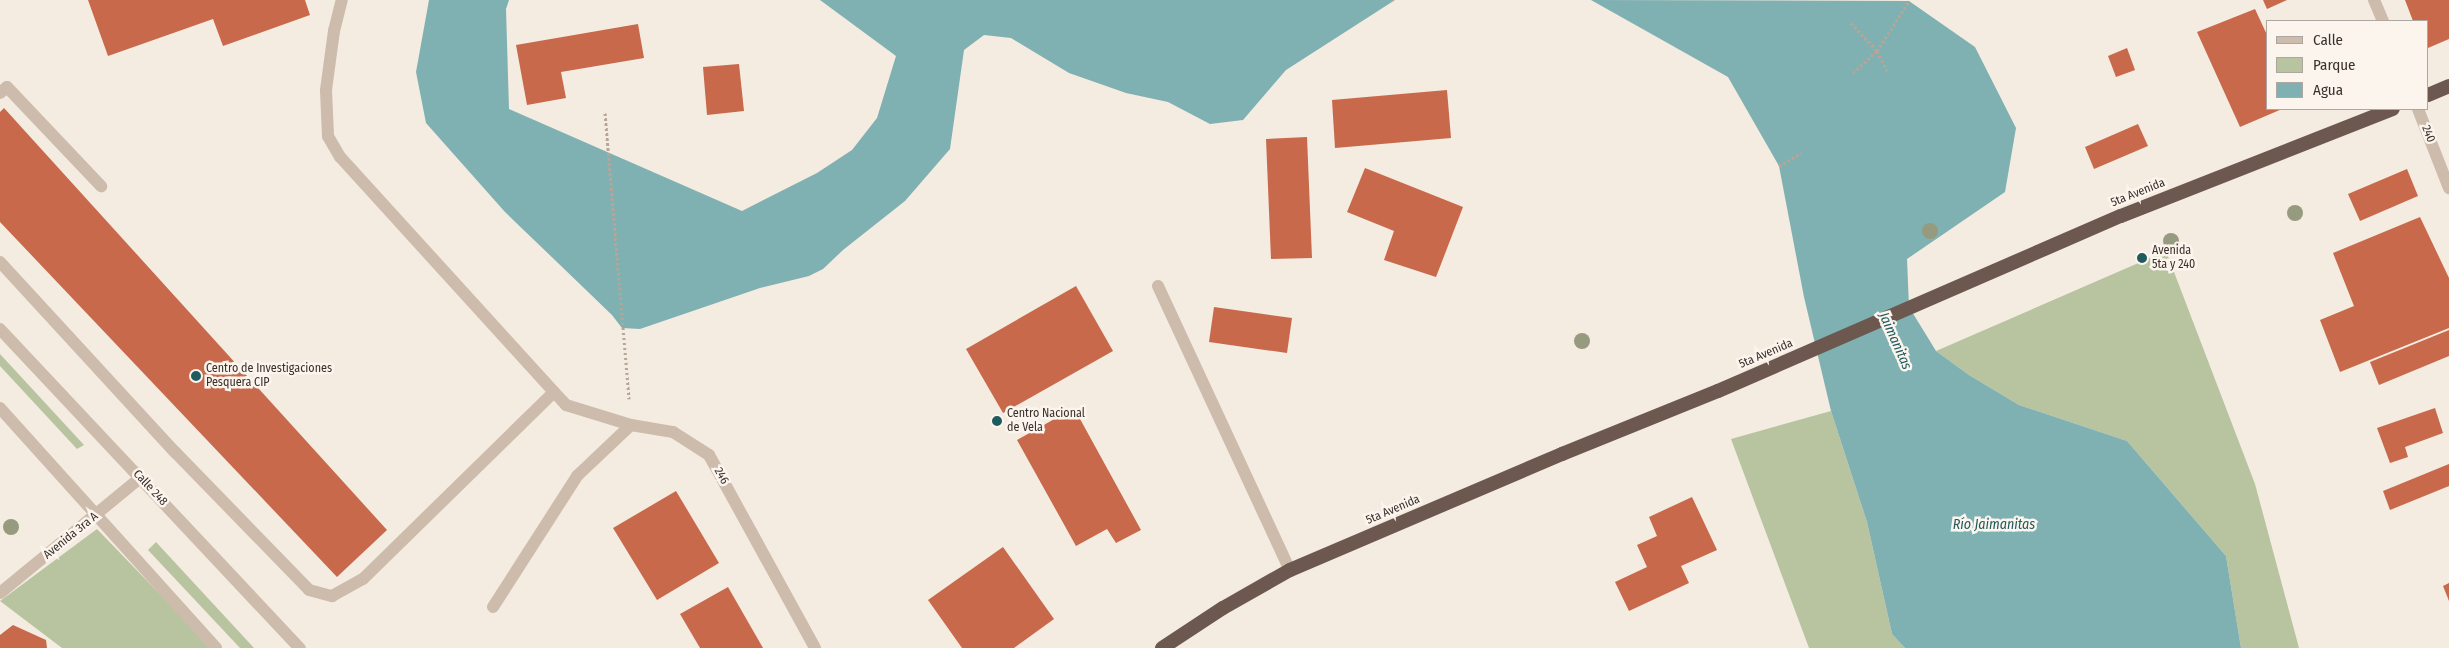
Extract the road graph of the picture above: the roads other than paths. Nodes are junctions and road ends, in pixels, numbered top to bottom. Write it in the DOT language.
graph roads {
  1 [pos="342,0"];
  2 [pos="2374,0"];
  3 [pos="2382,20"];
  4 [pos="2449,86"];
  5 [pos="0,93"];
  6 [pos="2429,95"];
  7 [pos="2390,110"];
  8 [pos="2418,110"];
  9 [pos="101,186"];
  10 [pos="2449,188"];
  11 [pos="0,262"];
  12 [pos="1158,286"];
  13 [pos="0,329"];
  14 [pos="554,392"];
  15 [pos="0,408"];
  16 [pos="632,425"];
  17 [pos="140,478"];
  18 [pos="97,515"];
  19 [pos="1290,570"];
  20 [pos="0,593"];
  21 [pos="493,607"];
  22 [pos="216,648"];
  23 [pos="300,648"];
  24 [pos="815,648"];
  25 [pos="1162,648"];
  1 -- 14 [label="street, 246"];
  2 -- 3 [label="street"];
  4 -- 6 [label="highway"];
  5 -- 9 [label="street"];
  7 -- 19 [label="highway, 5ta Avenida"];
  8 -- 10 [label="street, 240"];
  11 -- 14 [label="street"];
  12 -- 19 [label="street"];
  13 -- 17 [label="street, Calle 248"];
  14 -- 16 [label="street, 246"];
  15 -- 18 [label="street"];
  16 -- 21 [label="street"];
  16 -- 24 [label="street, 246"];
  17 -- 18 [label="street, Avenida 3ra A"];
  17 -- 23 [label="street, Calle 248"];
  18 -- 20 [label="street, Avenida 3ra A"];
  18 -- 22 [label="street"];
  19 -- 25 [label="highway, 5ta Avenida"];
}
